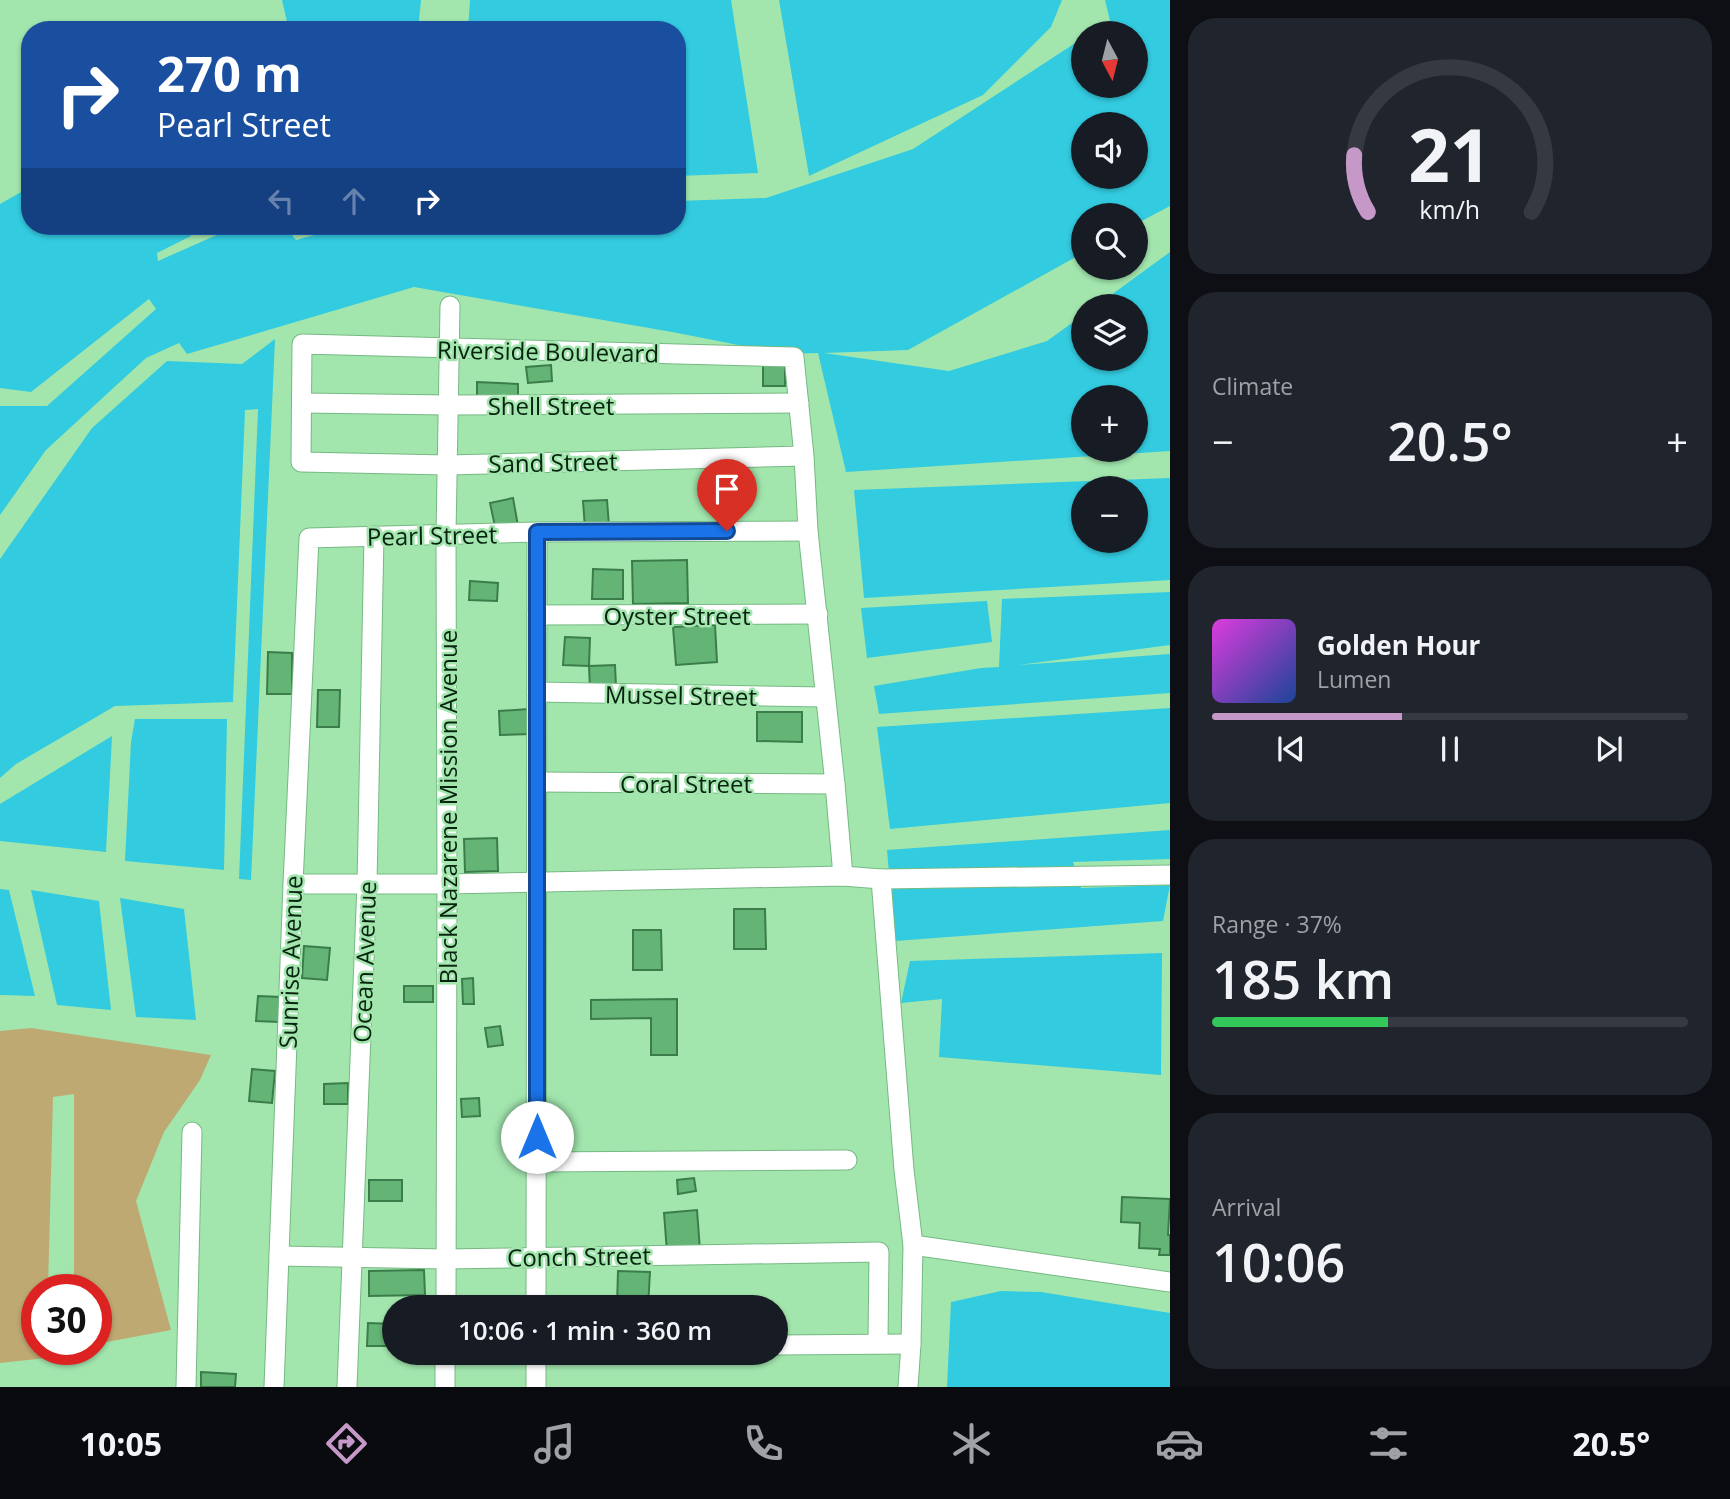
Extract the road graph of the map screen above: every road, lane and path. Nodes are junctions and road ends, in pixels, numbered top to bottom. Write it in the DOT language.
graph roads {
  1 [pos="450,306"];
  2 [pos="450,348"];
  3 [pos="303,403"];
  4 [pos="799,403"];
  5 [pos="449,405"];
  6 [pos="804,456"];
  7 [pos="447,465"];
  8 [pos="808,531"];
  9 [pos="537,532"];
  10 [pos="446,535"];
  11 [pos="374,536"];
  12 [pos="309,538"];
  13 [pos="817,614"];
  14 [pos="537,615"];
  15 [pos="537,692"];
  16 [pos="825,697"];
  17 [pos="537,782"];
  18 [pos="835,784"];
  19 [pos="1170,875"];
  20 [pos="843,876"];
  21 [pos="881,879"];
  22 [pos="537,881"];
  23 [pos="293,884"];
  24 [pos="367,884"];
  25 [pos="447,884"];
  26 [pos="192,1132"];
  27 [pos="847,1160"];
  28 [pos="537,1162"];
  29 [pos="913,1245"];
  30 [pos="279,1256"];
  31 [pos="536,1257"];
  32 [pos="354,1259"];
  33 [pos="446,1259"];
  34 [pos="1170,1283"];
  35 [pos="446,1295"];
  36 [pos="536,1295"];
  37 [pos="878,1343"];
  38 [pos="911,1344"];
  39 [pos="788,1345"];
  40 [pos="445,1365"];
  41 [pos="536,1365"];
  42 [pos="186,1387"];
  43 [pos="274,1387"];
  44 [pos="347,1387"];
  45 [pos="445,1387"];
  46 [pos="536,1387"];
  47 [pos="908,1387"];
  1 -- 2 [label="street, Black Nazarene Mission Avenue"];
  2 -- 3 [label="street, Riverside Boulevard"];
  2 -- 4 [label="street, Riverside Boulevard"];
  2 -- 5 [label="street, Black Nazarene Mission Avenue"];
  3 -- 5 [label="street, Shell Street"];
  3 -- 7 [label="street, Sand Street"];
  4 -- 5 [label="street, Shell Street"];
  4 -- 6 [label="street"];
  5 -- 7 [label="street, Black Nazarene Mission Avenue"];
  6 -- 7 [label="street, Sand Street"];
  6 -- 8 [label="street"];
  7 -- 10 [label="street, Black Nazarene Mission Avenue"];
  8 -- 9 [label="street, Pearl Street"];
  8 -- 13 [label="street"];
  9 -- 10 [label="street, Pearl Street"];
  9 -- 14 [label="street"];
  10 -- 11 [label="street, Pearl Street"];
  10 -- 25 [label="street, Black Nazarene Mission Avenue"];
  11 -- 12 [label="street, Pearl Street"];
  11 -- 24 [label="street, Ocean Avenue"];
  12 -- 23 [label="street, Sunrise Avenue"];
  13 -- 14 [label="street, Oyster Street"];
  13 -- 16 [label="street"];
  14 -- 15 [label="street"];
  15 -- 16 [label="street, Mussel Street"];
  15 -- 17 [label="street"];
  16 -- 18 [label="street"];
  17 -- 18 [label="street, Coral Street"];
  17 -- 22 [label="street"];
  18 -- 20 [label="street"];
  19 -- 21 [label="street"];
  20 -- 21 [label="street"];
  20 -- 22 [label="street"];
  21 -- 29 [label="street"];
  22 -- 25 [label="street"];
  22 -- 28 [label="street"];
  23 -- 24 [label="street"];
  23 -- 30 [label="street, Sunrise Avenue"];
  24 -- 25 [label="street"];
  24 -- 32 [label="street, Ocean Avenue"];
  25 -- 33 [label="street, Black Nazarene Mission Avenue"];
  26 -- 42 [label="street"];
  27 -- 28 [label="street"];
  28 -- 31 [label="street"];
  29 -- 34 [label="street"];
  29 -- 38 [label="street"];
  30 -- 32 [label="street, Conch Street"];
  30 -- 43 [label="street, Sunrise Avenue"];
  31 -- 33 [label="street, Conch Street"];
  31 -- 36 [label="street"];
  31 -- 37 [label="street, Conch Street"];
  32 -- 33 [label="street, Conch Street"];
  32 -- 44 [label="street, Ocean Avenue"];
  33 -- 35 [label="street, Black Nazarene Mission Avenue"];
  37 -- 38 [label="street"];
  37 -- 39 [label="street"];
  38 -- 47 [label="street"];
  40 -- 45 [label="street"];
  41 -- 46 [label="street"];
}
